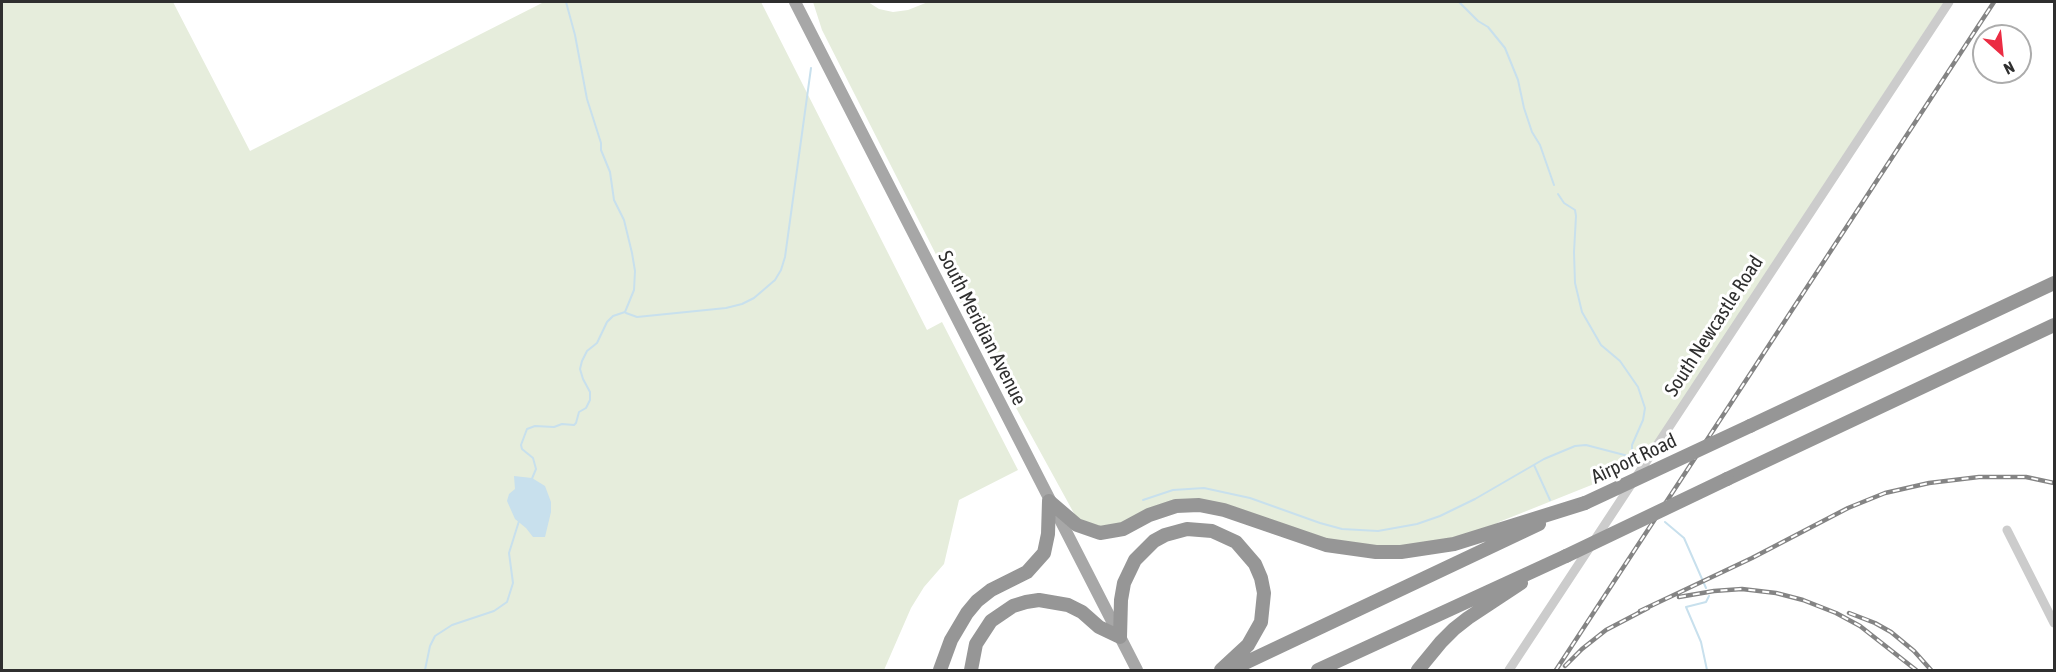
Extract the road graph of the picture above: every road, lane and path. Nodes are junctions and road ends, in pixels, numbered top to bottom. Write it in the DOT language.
graph roads {
  1 [pos="795,2"];
  2 [pos="1948,2"];
  3 [pos="2055,283"];
  4 [pos="2055,325"];
  5 [pos="1049,501"];
  6 [pos="1585,503"];
  7 [pos="2007,530"];
  8 [pos="1538,569"];
  9 [pos="2055,623"];
  10 [pos="1120,637"];
  11 [pos="940,670"];
  12 [pos="971,670"];
  13 [pos="1137,670"];
  14 [pos="1221,670"];
  15 [pos="1230,670"];
  16 [pos="1318,670"];
  17 [pos="1418,670"];
  18 [pos="1509,670"];
  1 -- 5 [label="main road, South Meridian Avenue"];
  2 -- 18 [label="street, South Newcastle Road"];
  3 -- 6 [label="highway, Airport Road, bridge"];
  4 -- 8 [label="highway, bridge"];
  5 -- 6 [label="highway"];
  5 -- 10 [label="main road, South Meridian Avenue"];
  5 -- 11 [label="highway"];
  6 -- 15 [label="highway, Airport Road"];
  7 -- 9 [label="street"];
  8 -- 16 [label="highway"];
  8 -- 17 [label="highway"];
  10 -- 12 [label="highway"];
  10 -- 13 [label="main road, South Meridian Avenue"];
  10 -- 14 [label="highway"];
}
